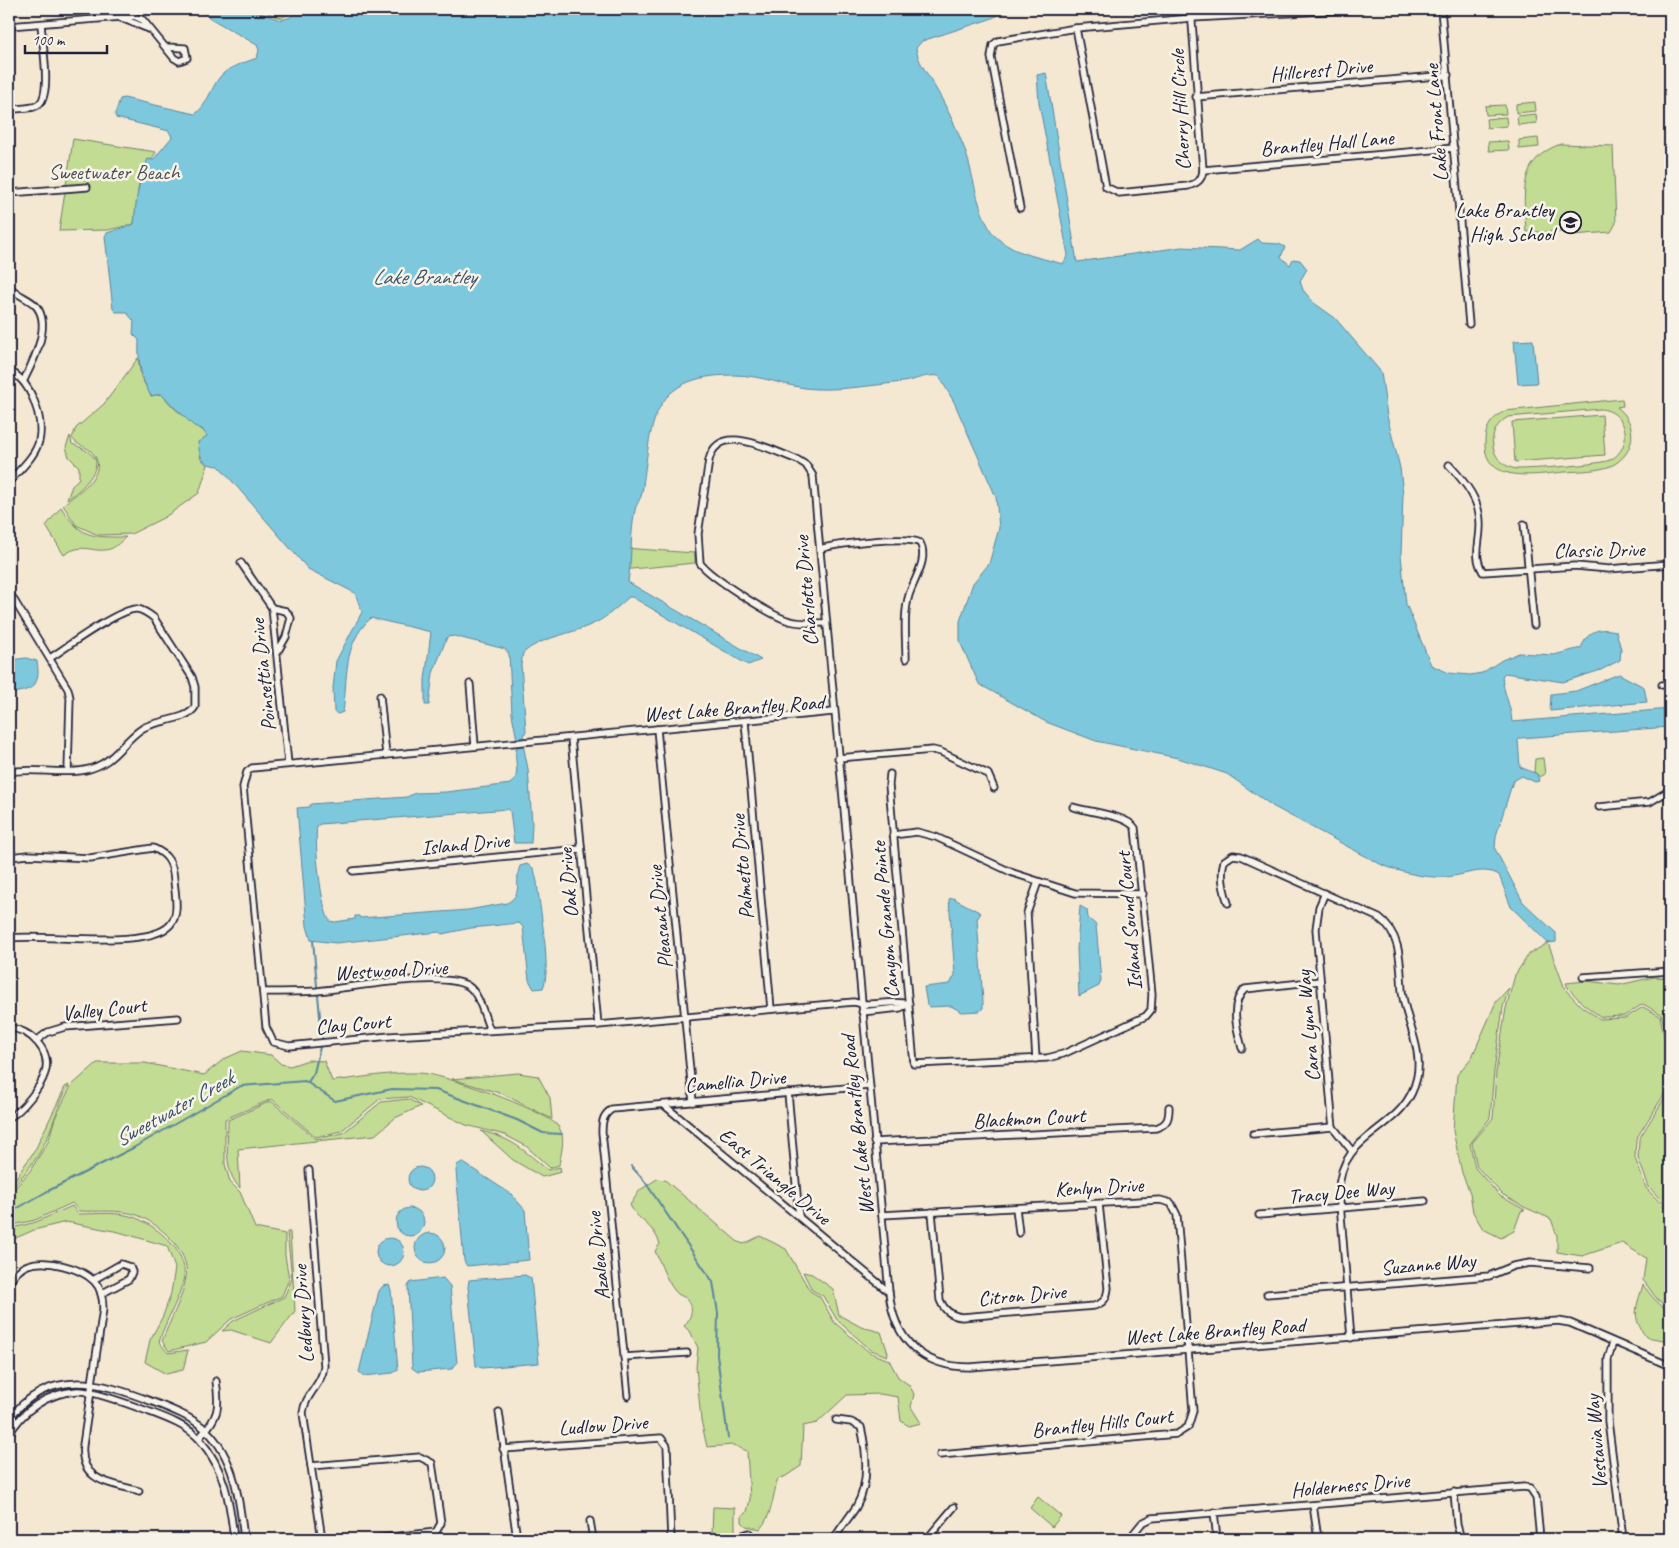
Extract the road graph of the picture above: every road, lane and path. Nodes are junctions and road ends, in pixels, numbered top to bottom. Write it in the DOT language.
graph roads {
  1 [pos="1191,9"];
  2 [pos="1330,9"];
  3 [pos="1362,9"];
  4 [pos="1441,9"];
  5 [pos="1192,18"];
  6 [pos="41,24"];
  7 [pos="9,26"];
  8 [pos="1076,28"];
  9 [pos="166,47"];
  10 [pos="1448,75"];
  11 [pos="1196,97"];
  12 [pos="9,109"];
  13 [pos="1454,148"];
  14 [pos="1203,170"];
  15 [pos="87,187"];
  16 [pos="9,193"];
  17 [pos="1020,208"];
  18 [pos="9,286"];
  19 [pos="1469,324"];
  20 [pos="9,371"];
  21 [pos="24,380"];
  22 [pos="1450,465"];
  23 [pos="9,482"];
  24 [pos="1524,524"];
  25 [pos="820,550"];
  26 [pos="241,563"];
  27 [pos="1670,564"];
  28 [pos="1528,569"];
  29 [pos="9,592"];
  30 [pos="272,608"];
  31 [pos="825,623"];
  32 [pos="1534,625"];
  33 [pos="278,652"];
  34 [pos="50,658"];
  35 [pos="906,659"];
  36 [pos="470,684"];
  37 [pos="1670,684"];
  38 [pos="1662,685"];
  39 [pos="380,696"];
  40 [pos="833,712"];
  41 [pos="746,722"];
  42 [pos="657,729"];
  43 [pos="571,738"];
  44 [pos="475,746"];
  45 [pos="386,755"];
  46 [pos="838,758"];
  47 [pos="288,764"];
  48 [pos="68,771"];
  49 [pos="9,772"];
  50 [pos="890,774"];
  51 [pos="994,788"];
  52 [pos="1670,790"];
  53 [pos="1073,807"];
  54 [pos="1599,807"];
  55 [pos="893,835"];
  56 [pos="581,849"];
  57 [pos="9,857"];
  58 [pos="353,871"];
  59 [pos="1038,882"];
  60 [pos="1325,893"];
  61 [pos="1143,894"];
  62 [pos="1228,903"];
  63 [pos="9,938"];
  64 [pos="1670,971"];
  65 [pos="1583,977"];
  66 [pos="1320,981"];
  67 [pos="263,992"];
  68 [pos="909,1004"];
  69 [pos="861,1005"];
  70 [pos="771,1009"];
  71 [pos="862,1012"];
  72 [pos="178,1018"];
  73 [pos="686,1018"];
  74 [pos="598,1026"];
  75 [pos="9,1028"];
  76 [pos="490,1030"];
  77 [pos="36,1041"];
  78 [pos="1242,1048"];
  79 [pos="1036,1059"];
  80 [pos="914,1064"];
  81 [pos="869,1086"];
  82 [pos="788,1093"];
  83 [pos="693,1102"];
  84 [pos="664,1105"];
  85 [pos="1169,1106"];
  86 [pos="606,1114"];
  87 [pos="9,1118"];
  88 [pos="1333,1128"];
  89 [pos="1253,1134"];
  90 [pos="874,1142"];
  91 [pos="1352,1151"];
  92 [pos="309,1170"];
  93 [pos="1425,1201"];
  94 [pos="1099,1204"];
  95 [pos="1016,1208"];
  96 [pos="1340,1208"];
  97 [pos="932,1212"];
  98 [pos="882,1215"];
  99 [pos="1259,1215"];
  100 [pos="799,1217"];
  101 [pos="1019,1234"];
  102 [pos="1590,1268"];
  103 [pos="93,1280"];
  104 [pos="9,1284"];
  105 [pos="1348,1288"];
  106 [pos="888,1292"];
  107 [pos="101,1294"];
  108 [pos="1267,1294"];
  109 [pos="1351,1338"];
  110 [pos="1613,1342"];
  111 [pos="1186,1349"];
  112 [pos="688,1353"];
  113 [pos="624,1357"];
  114 [pos="1670,1366"];
  115 [pos="216,1381"];
  116 [pos="93,1383"];
  117 [pos="91,1394"];
  118 [pos="628,1396"];
  119 [pos="499,1412"];
  120 [pos="9,1419"];
  121 [pos="836,1420"];
  122 [pos="206,1430"];
  123 [pos="9,1433"];
  124 [pos="199,1438"];
  125 [pos="503,1449"];
  126 [pos="940,1455"];
  127 [pos="312,1466"];
  128 [pos="139,1491"];
  129 [pos="1454,1492"];
  130 [pos="1314,1505"];
  131 [pos="954,1507"];
  132 [pos="1214,1512"];
  133 [pos="590,1521"];
  134 [pos="234,1539"];
  135 [pos="244,1539"];
  136 [pos="322,1539"];
  137 [pos="373,1539"];
  138 [pos="517,1539"];
  139 [pos="593,1539"];
  140 [pos="671,1539"];
  141 [pos="741,1539"];
  142 [pos="754,1539"];
  143 [pos="834,1539"];
  144 [pos="927,1539"];
  145 [pos="1129,1539"];
  146 [pos="1216,1539"];
  147 [pos="1318,1539"];
  148 [pos="1461,1539"];
  149 [pos="1540,1539"];
  150 [pos="1624,1539"];
  1 -- 5 [label="street, Cherry Hill Circle"];
  2 -- 3 [label="street"];
  2 -- 5 [label="street"];
  4 -- 10 [label="street, Lake Front Lane"];
  5 -- 8 [label="street"];
  5 -- 11 [label="street, Cherry Hill Circle"];
  6 -- 7 [label="street"];
  6 -- 9 [label="street"];
  6 -- 12 [label="street"];
  8 -- 14 [label="street, Cherry Hill Circle"];
  8 -- 17 [label="street"];
  10 -- 11 [label="street, Hillcrest Drive"];
  10 -- 13 [label="street, Lake Front Lane"];
  11 -- 14 [label="street, Cherry Hill Circle"];
  13 -- 14 [label="street, Brantley Hall Lane"];
  13 -- 19 [label="street, Lake Front Lane"];
  15 -- 16 [label="street"];
  18 -- 21 [label="street"];
  20 -- 21 [label="street"];
  21 -- 23 [label="street"];
  22 -- 28 [label="street, Classic Drive"];
  24 -- 28 [label="street"];
  25 -- 31 [label="street, Charlotte Drive"];
  25 -- 31 [label="street, Charlotte Drive"];
  25 -- 35 [label="street"];
  26 -- 30 [label="street, Poinsettia Drive"];
  27 -- 28 [label="street, Classic Drive"];
  28 -- 32 [label="street"];
  29 -- 34 [label="street"];
  30 -- 33 [label="street, Poinsettia Drive"];
  30 -- 33 [label="street"];
  31 -- 40 [label="street, Charlotte Drive"];
  33 -- 47 [label="street, Poinsettia Drive"];
  34 -- 48 [label="street"];
  34 -- 48 [label="street"];
  36 -- 44 [label="street"];
  37 -- 38 [label="street"];
  39 -- 45 [label="street"];
  40 -- 41 [label="street, West Lake Brantley Road"];
  40 -- 46 [label="street, West Lake Brantley Road"];
  41 -- 42 [label="street, West Lake Brantley Road"];
  41 -- 70 [label="street, Palmetto Drive"];
  42 -- 43 [label="street, West Lake Brantley Road"];
  42 -- 73 [label="street, Pleasant Drive"];
  43 -- 44 [label="street, West Lake Brantley Road"];
  43 -- 56 [label="street, Oak Drive"];
  44 -- 45 [label="street, West Lake Brantley Road"];
  45 -- 47 [label="street, West Lake Brantley Road"];
  46 -- 51 [label="street"];
  46 -- 69 [label="street, West Lake Brantley Road"];
  47 -- 67 [label="street, West Lake Brantley Road"];
  48 -- 49 [label="street"];
  50 -- 55 [label="street, Canyon Grande Pointe"];
  52 -- 54 [label="street"];
  53 -- 61 [label="street, Island Sound Court"];
  55 -- 59 [label="street"];
  55 -- 68 [label="street, Canyon Grande Pointe"];
  56 -- 58 [label="street, Island Drive"];
  56 -- 74 [label="street, Oak Drive"];
  57 -- 63 [label="street"];
  59 -- 61 [label="street"];
  59 -- 79 [label="street"];
  60 -- 62 [label="street"];
  60 -- 66 [label="street, Cara Lynn Way"];
  60 -- 91 [label="street"];
  61 -- 79 [label="street, Island Sound Court"];
  64 -- 65 [label="street"];
  66 -- 78 [label="street"];
  66 -- 88 [label="street, Cara Lynn Way"];
  67 -- 76 [label="street, Westwood Drive"];
  67 -- 76 [label="street, Clay Court"];
  68 -- 69 [label="street"];
  68 -- 71 [label="street"];
  68 -- 80 [label="street, Canyon Grande Pointe"];
  69 -- 70 [label="street"];
  69 -- 71 [label="street, West Lake Brantley Road"];
  70 -- 73 [label="street"];
  71 -- 81 [label="street, West Lake Brantley Road"];
  72 -- 77 [label="street, Valley Court"];
  73 -- 74 [label="street"];
  73 -- 83 [label="street, Pleasant Drive"];
  74 -- 76 [label="street"];
  75 -- 77 [label="street"];
  77 -- 87 [label="street"];
  79 -- 80 [label="street, Island Sound Court"];
  81 -- 82 [label="street, Camellia Drive"];
  81 -- 90 [label="street, West Lake Brantley Road"];
  82 -- 83 [label="street, Camellia Drive"];
  82 -- 100 [label="street"];
  83 -- 84 [label="street, Camellia Drive"];
  84 -- 86 [label="street, Camellia Drive"];
  84 -- 100 [label="street, East Triangle Drive"];
  85 -- 90 [label="street, Blackmon Court"];
  86 -- 113 [label="street, Azalea Drive"];
  88 -- 89 [label="street"];
  88 -- 91 [label="street"];
  90 -- 98 [label="street, West Lake Brantley Road"];
  91 -- 96 [label="street"];
  92 -- 127 [label="street, Ledbury Drive"];
  93 -- 96 [label="street, Tracy Dee Way"];
  94 -- 95 [label="street, Kenlyn Drive"];
  94 -- 97 [label="street, Citron Drive"];
  94 -- 111 [label="street, Kenlyn Drive"];
  95 -- 97 [label="street, Kenlyn Drive"];
  95 -- 101 [label="street"];
  96 -- 99 [label="street, Tracy Dee Way"];
  96 -- 105 [label="street"];
  97 -- 98 [label="street, Kenlyn Drive"];
  98 -- 106 [label="street, West Lake Brantley Road"];
  100 -- 106 [label="street, East Triangle Drive"];
  102 -- 105 [label="street, Suzanne Way"];
  103 -- 104 [label="street"];
  103 -- 107 [label="street"];
  103 -- 107 [label="street"];
  105 -- 108 [label="street, Suzanne Way"];
  105 -- 109 [label="street"];
  106 -- 111 [label="street, West Lake Brantley Road"];
  107 -- 116 [label="street"];
  109 -- 110 [label="street, West Lake Brantley Road"];
  109 -- 111 [label="street, West Lake Brantley Road"];
  110 -- 114 [label="street, West Lake Brantley Road"];
  110 -- 150 [label="street, Vestavia Way"];
  111 -- 126 [label="street, Brantley Hills Court"];
  112 -- 113 [label="street"];
  113 -- 118 [label="street, Azalea Drive"];
  115 -- 122 [label="street"];
  116 -- 117 [label="street"];
  116 -- 120 [label="street"];
  116 -- 122 [label="street"];
  117 -- 123 [label="street"];
  117 -- 124 [label="street"];
  117 -- 128 [label="street"];
  119 -- 125 [label="street"];
  121 -- 143 [label="street"];
  122 -- 124 [label="street"];
  122 -- 135 [label="street"];
  124 -- 134 [label="street"];
  125 -- 138 [label="street"];
  125 -- 140 [label="street, Ludlow Drive"];
  127 -- 136 [label="street, Ledbury Drive"];
  127 -- 137 [label="street"];
  129 -- 130 [label="street, Holderness Drive"];
  129 -- 148 [label="street"];
  129 -- 149 [label="street, Holderness Drive"];
  130 -- 132 [label="street, Holderness Drive"];
  130 -- 147 [label="street"];
  131 -- 144 [label="street"];
  132 -- 145 [label="street, Holderness Drive"];
  132 -- 146 [label="street"];
  133 -- 139 [label="street"];
  141 -- 142 [label="street"];
}
